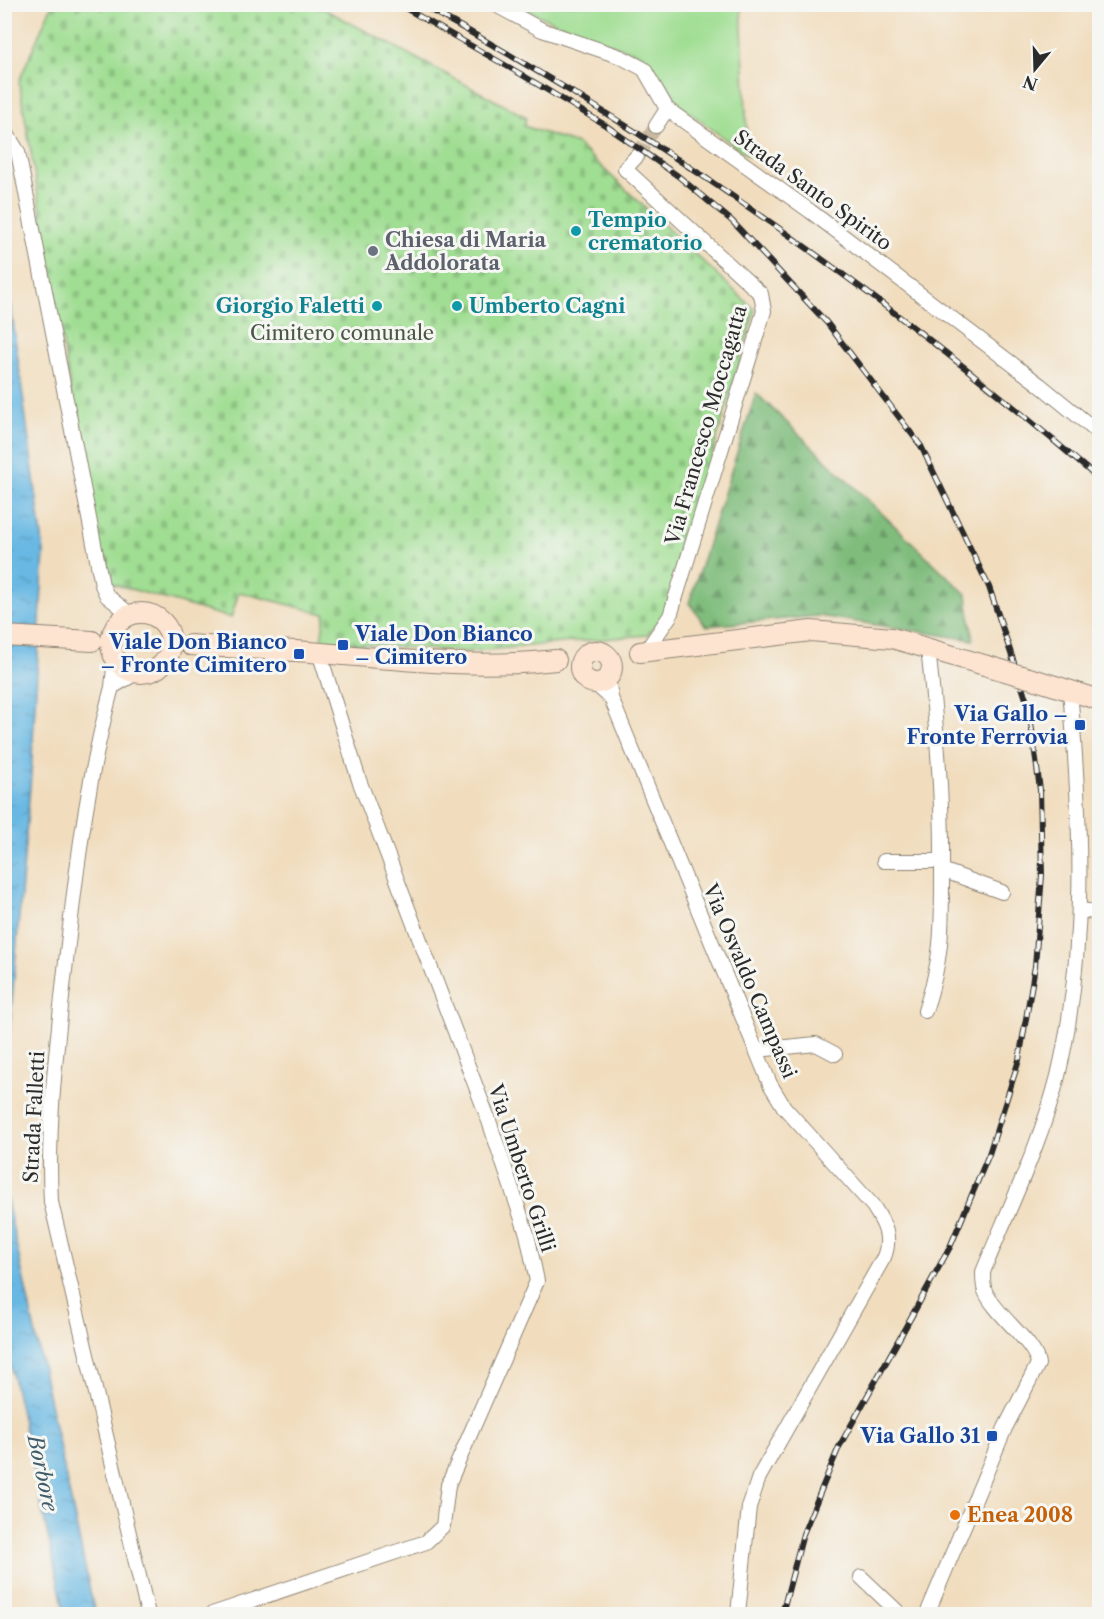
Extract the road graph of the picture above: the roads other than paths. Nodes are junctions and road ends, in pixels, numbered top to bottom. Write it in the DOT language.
graph roads {
  1 [pos="494,4"];
  2 [pos="667,109"];
  3 [pos="656,126"];
  4 [pos="4,129"];
  5 [pos="637,156"];
  6 [pos="1100,434"];
  7 [pos="131,615"];
  8 [pos="4,636"];
  9 [pos="169,644"];
  10 [pos="113,647"];
  11 [pos="928,648"];
  12 [pos="319,652"];
  13 [pos="593,652"];
  14 [pos="643,652"];
  15 [pos="556,660"];
  16 [pos="138,672"];
  17 [pos="599,676"];
  18 [pos="112,687"];
  19 [pos="1070,690"];
  20 [pos="1100,700"];
  21 [pos="884,861"];
  22 [pos="942,865"];
  23 [pos="1002,892"];
  24 [pos="1081,910"];
  25 [pos="1100,914"];
  26 [pos="925,1011"];
  27 [pos="757,1050"];
  28 [pos="835,1054"];
  29 [pos="861,1577"];
  30 [pos="148,1614"];
  31 [pos="212,1614"];
  32 [pos="738,1614"];
  33 [pos="900,1614"];
  34 [pos="927,1614"];
  1 -- 2 [label="street, Strada Santo Spirito"];
  2 -- 3 [label="street"];
  2 -- 6 [label="street, Strada Santo Spirito"];
  4 -- 7 [label="street"];
  5 -- 14 [label="street, Via Francesco Moccagatta"];
  7 -- 9 [label="street"];
  7 -- 10 [label="street"];
  8 -- 10 [label="street"];
  9 -- 12 [label="street"];
  9 -- 16 [label="street"];
  10 -- 16 [label="street"];
  10 -- 18 [label="street, Strada Falletti"];
  11 -- 14 [label="street"];
  11 -- 19 [label="street, bridge"];
  11 -- 22 [label="street"];
  12 -- 15 [label="street"];
  12 -- 31 [label="street, Via Umberto Grilli"];
  13 -- 14 [label="street"];
  13 -- 15 [label="street"];
  13 -- 17 [label="street"];
  13 -- 17 [label="street"];
  14 -- 17 [label="street"];
  15 -- 17 [label="street"];
  16 -- 18 [label="street"];
  17 -- 27 [label="street, Via Osvaldo Campassi"];
  18 -- 30 [label="street, Strada Falletti"];
  19 -- 20 [label="street"];
  19 -- 24 [label="street"];
  21 -- 22 [label="street"];
  22 -- 23 [label="street"];
  22 -- 26 [label="street"];
  24 -- 25 [label="street"];
  24 -- 34 [label="street"];
  27 -- 28 [label="street"];
  27 -- 32 [label="street, Via Osvaldo Campassi"];
  29 -- 33 [label="street"];
}
